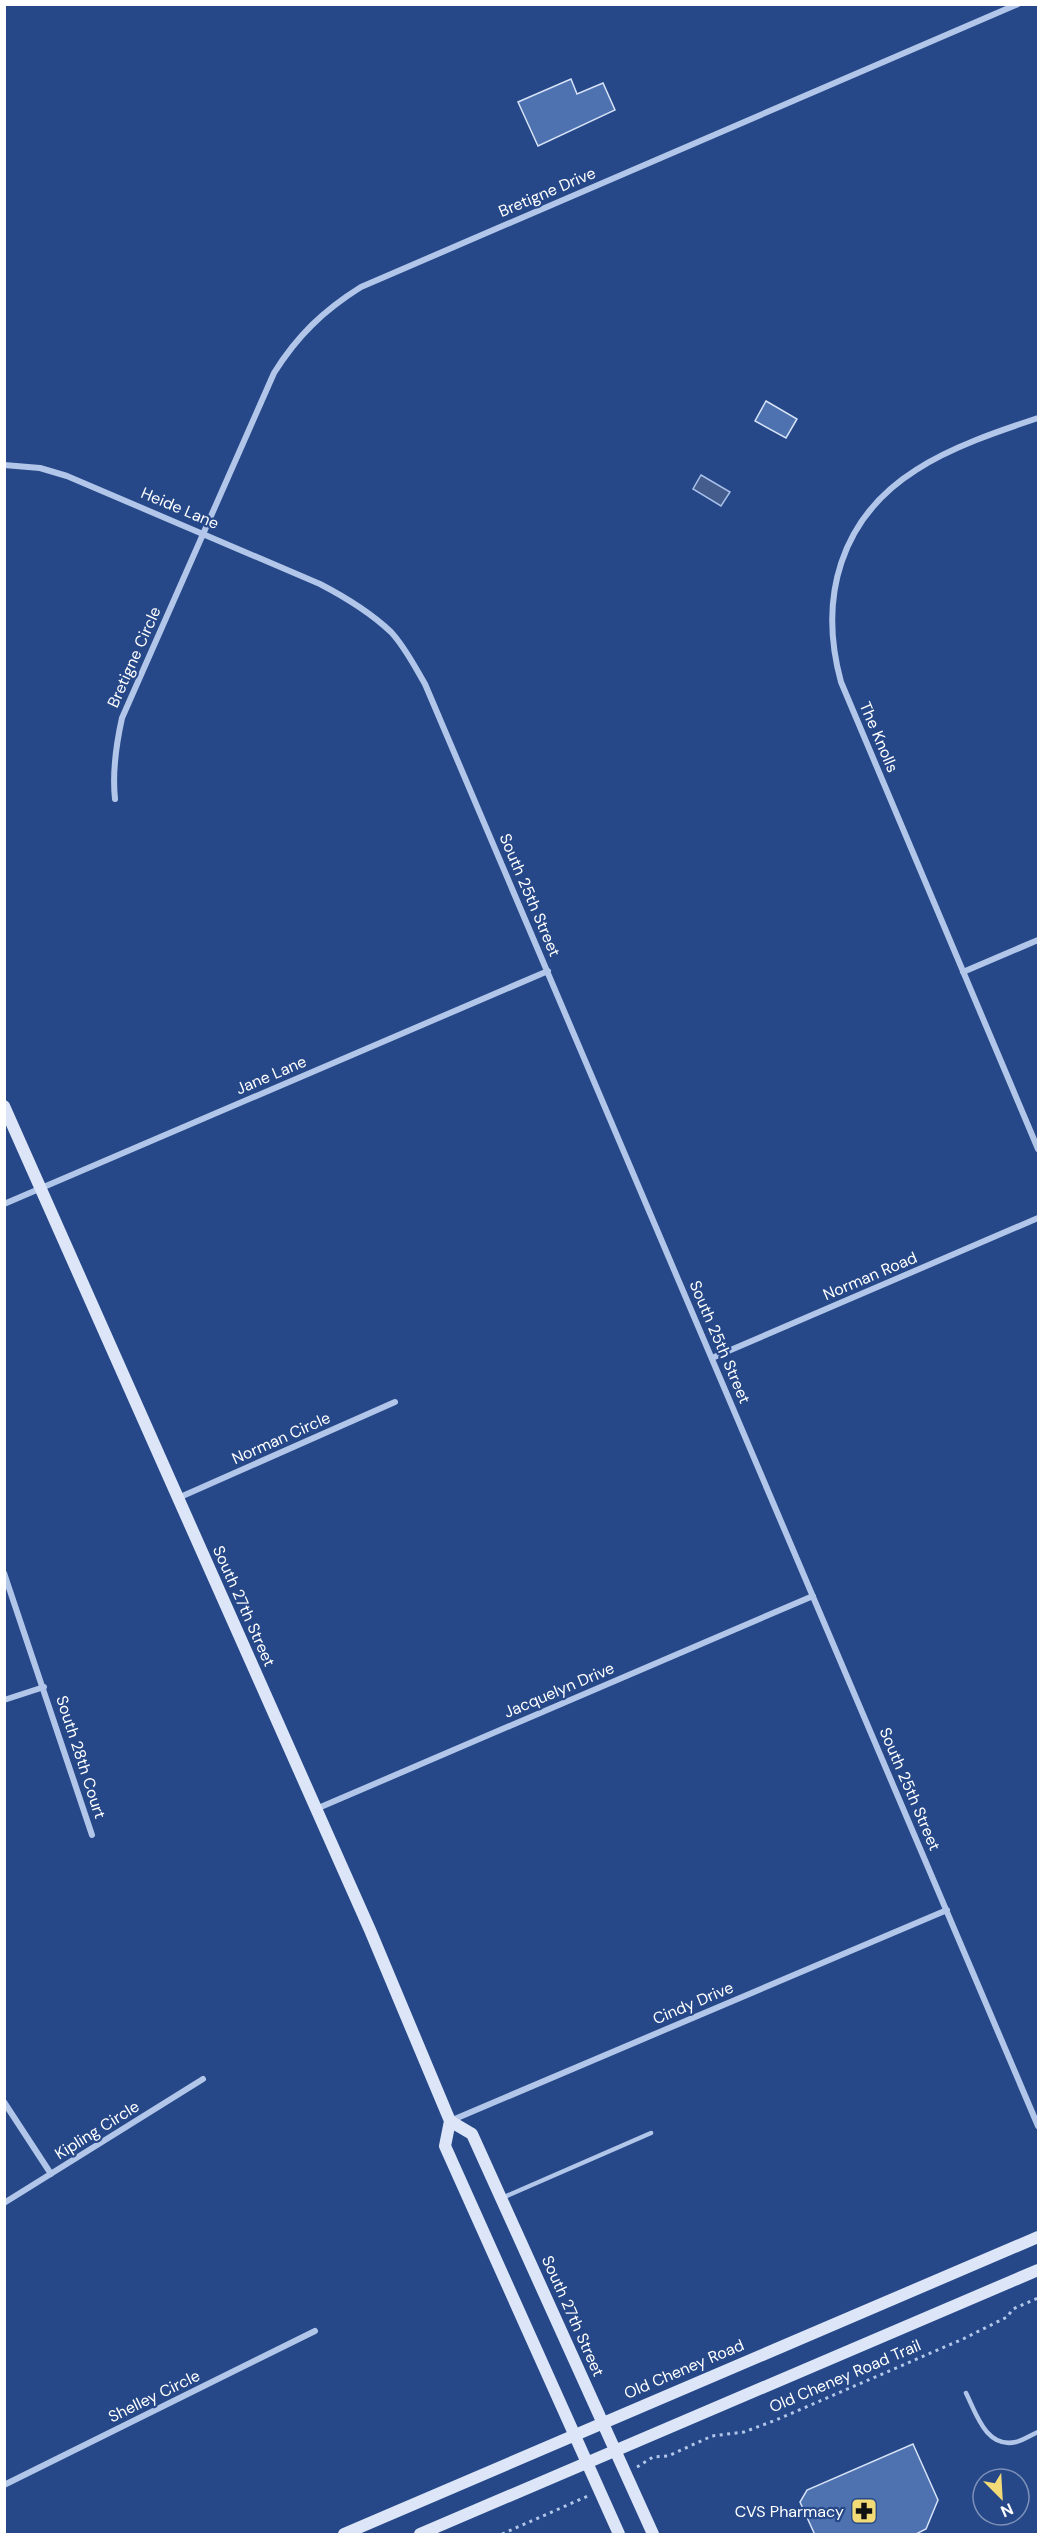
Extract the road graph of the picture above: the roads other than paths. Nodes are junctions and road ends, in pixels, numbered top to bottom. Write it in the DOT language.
graph roads {
  1 [pos="1018,4"];
  2 [pos="1038,418"];
  3 [pos="4,465"];
  4 [pos="204,532"];
  5 [pos="340,594"];
  6 [pos="115,799"];
  7 [pos="1038,940"];
  8 [pos="548,971"];
  9 [pos="963,972"];
  10 [pos="4,1106"];
  11 [pos="1038,1149"];
  12 [pos="41,1188"];
  13 [pos="4,1204"];
  14 [pos="1038,1218"];
  15 [pos="712,1358"];
  16 [pos="395,1402"];
  17 [pos="178,1498"];
  18 [pos="4,1573"];
  19 [pos="813,1596"];
  20 [pos="44,1687"];
  21 [pos="4,1701"];
  22 [pos="316,1809"];
  23 [pos="92,1835"];
  24 [pos="947,1910"];
  25 [pos="203,2079"];
  26 [pos="4,2102"];
  27 [pos="450,2121"];
  28 [pos="1038,2126"];
  29 [pos="651,2133"];
  30 [pos="51,2174"];
  31 [pos="502,2198"];
  32 [pos="4,2203"];
  33 [pos="1038,2237"];
  34 [pos="1038,2270"];
  35 [pos="315,2331"];
  36 [pos="966,2393"];
  37 [pos="602,2422"];
  38 [pos="1038,2432"];
  39 [pos="574,2435"];
  40 [pos="614,2450"];
  41 [pos="587,2462"];
  42 [pos="4,2486"];
  43 [pos="344,2535"];
  44 [pos="420,2535"];
  45 [pos="619,2535"];
  46 [pos="653,2535"];
  1 -- 4 [label="street, Bretigne Drive"];
  2 -- 9 [label="street, The Knolls"];
  3 -- 4 [label="street, Heide Lane"];
  4 -- 5 [label="street, Heide Lane"];
  4 -- 6 [label="street, Bretigne Circle"];
  5 -- 8 [label="street, South 25th Street"];
  7 -- 9 [label="street"];
  8 -- 12 [label="street, Jane Lane"];
  8 -- 15 [label="street, South 25th Street"];
  9 -- 11 [label="street, The Knolls"];
  10 -- 12 [label="main road, South 27th Street"];
  12 -- 13 [label="street, Jane Lane"];
  12 -- 17 [label="main road, South 27th Street"];
  14 -- 15 [label="street, Norman Road"];
  15 -- 19 [label="street, South 25th Street"];
  16 -- 17 [label="street, Norman Circle"];
  17 -- 22 [label="main road, South 27th Street"];
  18 -- 20 [label="street, South 28th Court"];
  19 -- 22 [label="street, Jacquelyn Drive"];
  19 -- 24 [label="street, South 25th Street"];
  20 -- 21 [label="street"];
  20 -- 23 [label="street, South 28th Court"];
  22 -- 27 [label="main road, South 27th Street"];
  24 -- 27 [label="street, Cindy Drive"];
  24 -- 28 [label="street, South 25th Street"];
  25 -- 30 [label="street, Kipling Circle"];
  26 -- 30 [label="street"];
  27 -- 31 [label="main road, South 27th Street"];
  27 -- 39 [label="main road, South 27th Street"];
  29 -- 31 [label="lane"];
  30 -- 32 [label="street, Kipling Circle"];
  31 -- 37 [label="main road, South 27th Street"];
  33 -- 37 [label="main road, Old Cheney Road"];
  34 -- 40 [label="main road"];
  35 -- 42 [label="street, Shelley Circle"];
  36 -- 38 [label="lane"];
  37 -- 39 [label="main road, Old Cheney Road"];
  37 -- 40 [label="main road, South 27th Street"];
  39 -- 41 [label="main road, South 27th Street"];
  39 -- 43 [label="main road, Old Cheney Road"];
  40 -- 41 [label="main road"];
  40 -- 46 [label="main road, South 27th Street"];
  41 -- 44 [label="main road"];
  41 -- 45 [label="main road, South 27th Street"];
}
